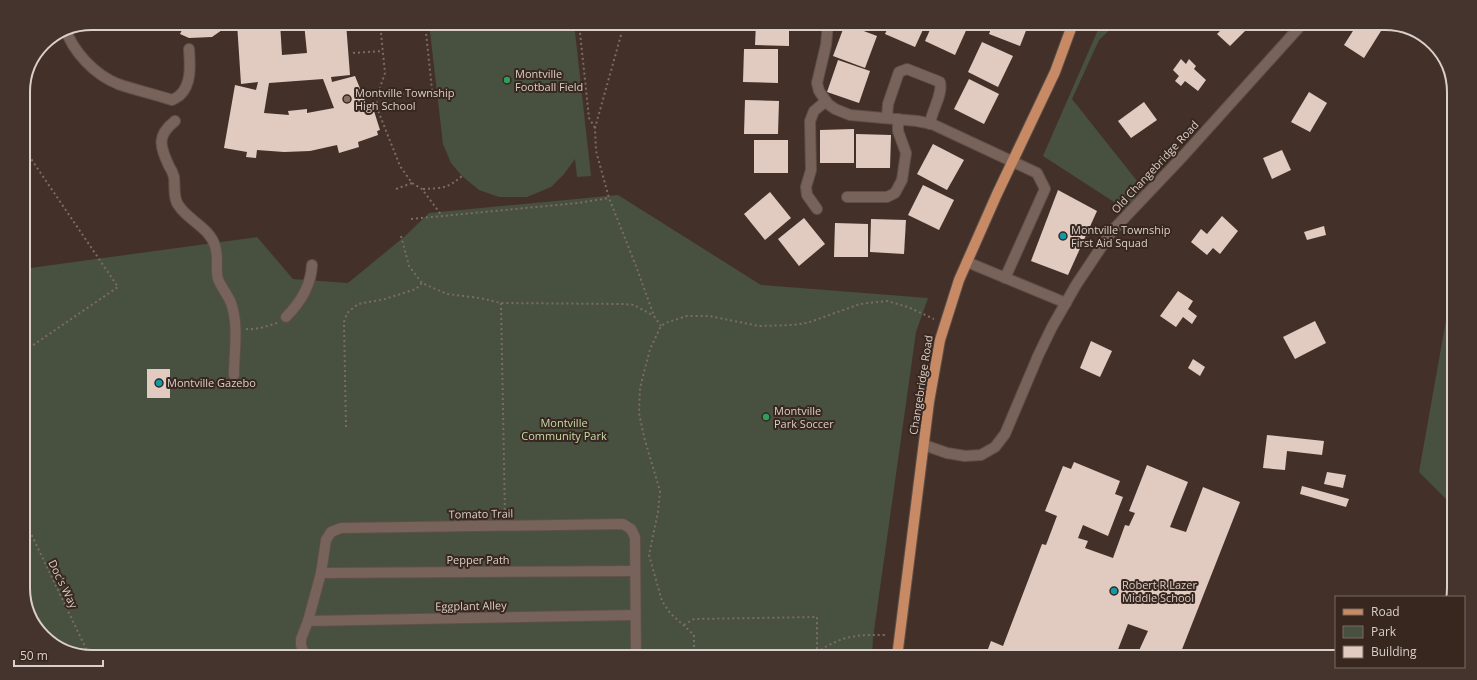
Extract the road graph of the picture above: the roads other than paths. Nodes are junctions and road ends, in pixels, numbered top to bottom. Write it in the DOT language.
graph roads {
  1 [pos="830,30"];
  2 [pos="1070,30"];
  3 [pos="1297,30"];
  4 [pos="68,35"];
  5 [pos="188,49"];
  6 [pos="826,101"];
  7 [pos="887,118"];
  8 [pos="898,119"];
  9 [pos="175,121"];
  10 [pos="930,124"];
  11 [pos="1012,161"];
  12 [pos="847,197"];
  13 [pos="816,209"];
  14 [pos="967,262"];
  15 [pos="312,265"];
  16 [pos="1005,278"];
  17 [pos="1066,303"];
  18 [pos="286,317"];
  19 [pos="234,375"];
  20 [pos="924,445"];
  21 [pos="635,571"];
  22 [pos="321,573"];
  23 [pos="635,615"];
  24 [pos="308,621"];
  25 [pos="303,650"];
  26 [pos="636,650"];
  27 [pos="898,650"];
  1 -- 6 [label="street"];
  2 -- 11 [label="main road, Changebridge Road"];
  3 -- 17 [label="street, Old Changebridge Road"];
  4 -- 5 [label="street"];
  6 -- 7 [label="street"];
  6 -- 13 [label="street"];
  7 -- 8 [label="street"];
  7 -- 10 [label="street"];
  8 -- 10 [label="street"];
  8 -- 12 [label="street"];
  9 -- 19 [label="street"];
  10 -- 11 [label="street"];
  11 -- 14 [label="main road, Changebridge Road"];
  11 -- 16 [label="street"];
  14 -- 16 [label="street"];
  14 -- 20 [label="main road, Changebridge Road"];
  15 -- 18 [label="street"];
  16 -- 17 [label="street"];
  17 -- 20 [label="street, Old Changebridge Road"];
  20 -- 27 [label="main road, Changebridge Road"];
  21 -- 22 [label="street, Pepper Path"];
  21 -- 22 [label="street, Tomato Trail"];
  21 -- 23 [label="street"];
  22 -- 24 [label="street"];
  23 -- 24 [label="street, Eggplant Alley"];
  23 -- 26 [label="street"];
  24 -- 25 [label="street"];
}
